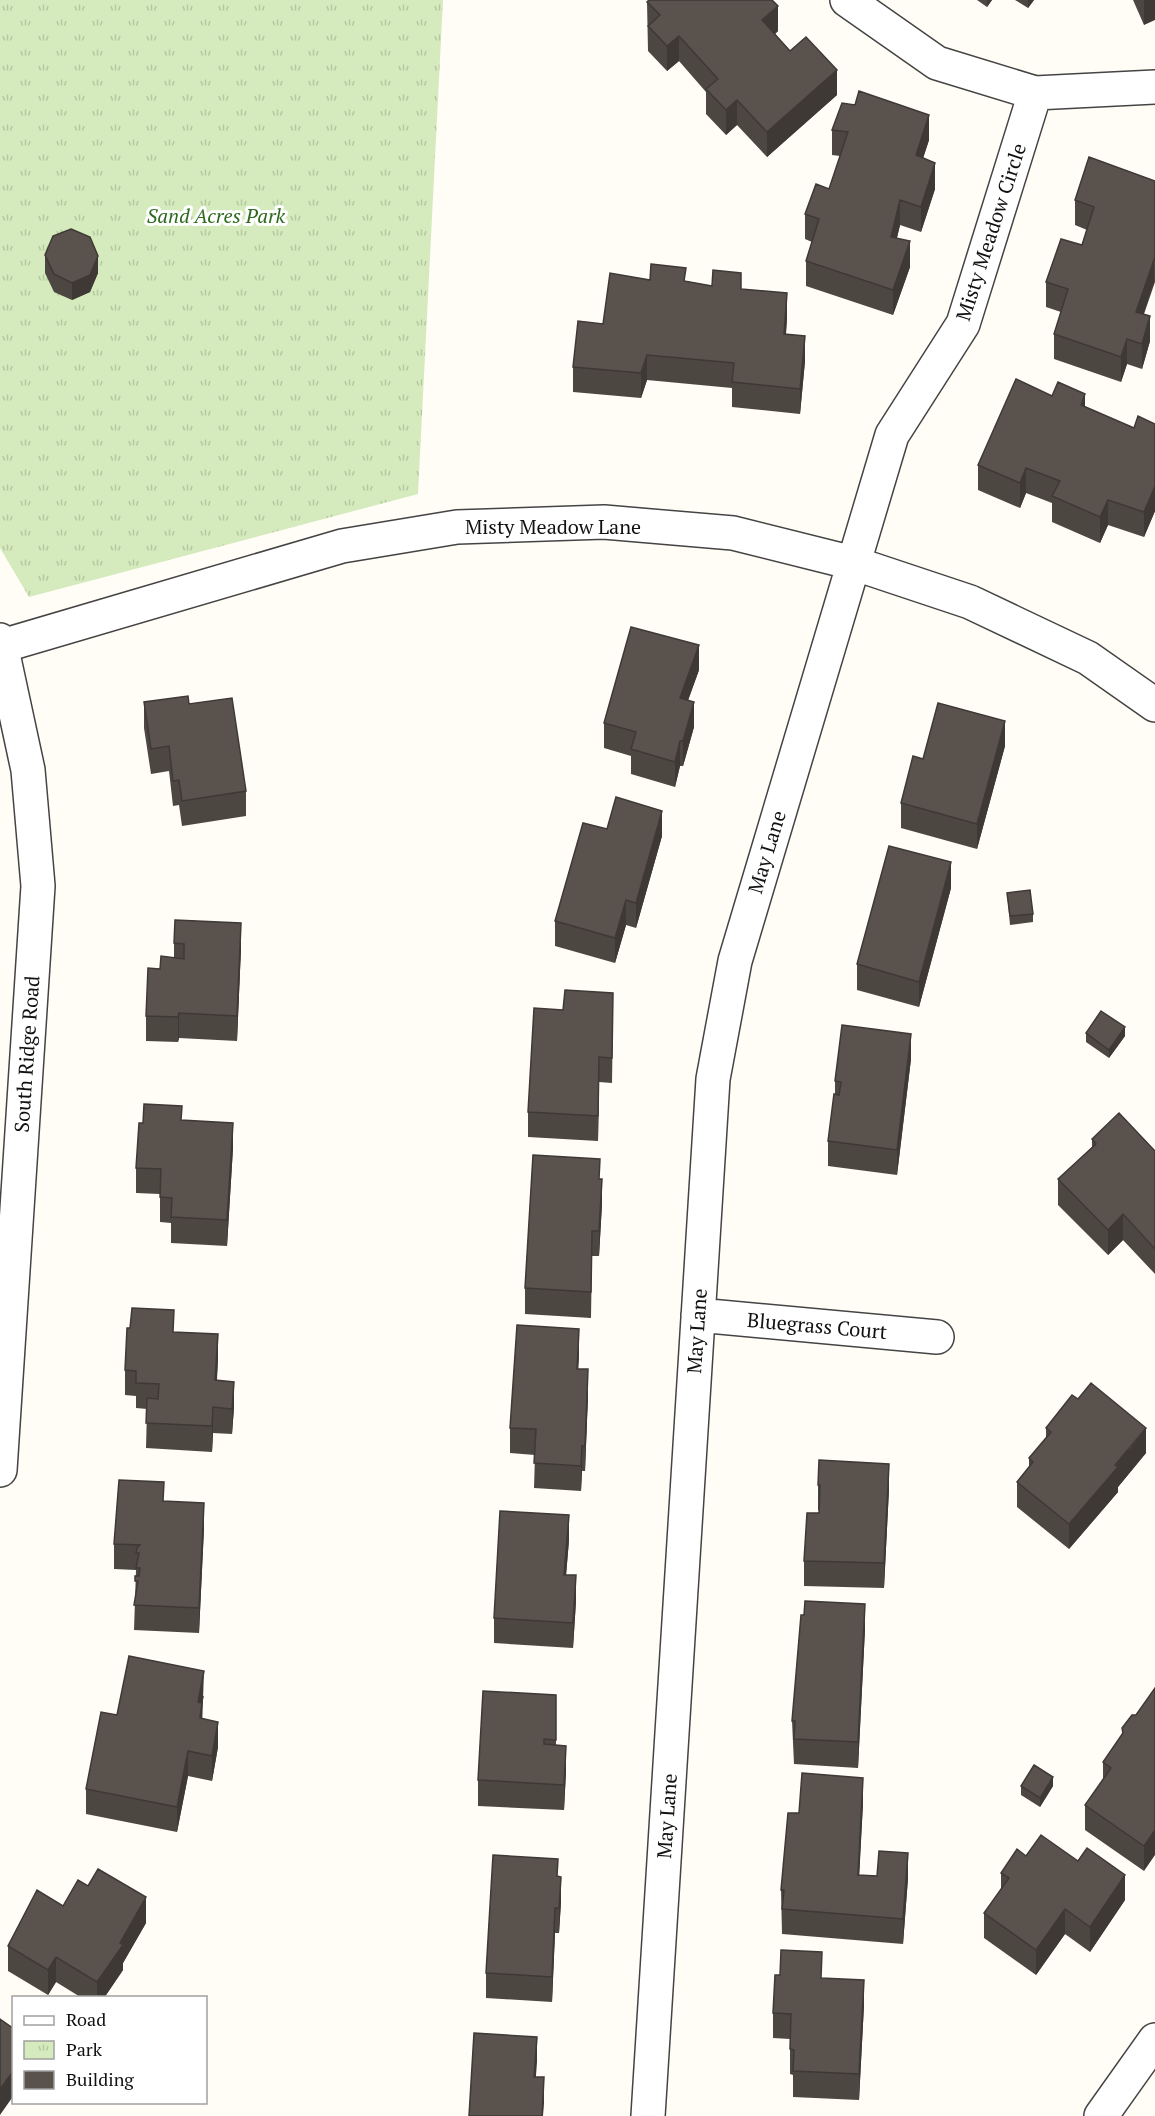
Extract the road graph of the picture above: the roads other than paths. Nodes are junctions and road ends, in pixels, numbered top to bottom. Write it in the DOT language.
graph roads {
  1 [pos="847,0"];
  2 [pos="1155,87"];
  3 [pos="1035,93"];
  4 [pos="853,564"];
  5 [pos="1,643"];
  6 [pos="1155,705"];
  7 [pos="698,1315"];
  8 [pos="5,1322"];
  9 [pos="937,1337"];
  10 [pos="0,1470"];
  11 [pos="1155,2040"];
  12 [pos="648,2116"];
  13 [pos="1101,2116"];
  1 -- 3 [label="street"];
  2 -- 3 [label="street"];
  3 -- 4 [label="street, Misty Meadow Circle"];
  4 -- 5 [label="street, Misty Meadow Lane"];
  4 -- 6 [label="street, Misty Meadow Lane"];
  4 -- 7 [label="street, May Lane"];
  5 -- 8 [label="street, South Ridge Road"];
  7 -- 9 [label="street, Bluegrass Court"];
  7 -- 12 [label="street, May Lane"];
  8 -- 10 [label="street, South Ridge Road"];
  11 -- 13 [label="street"];
}
